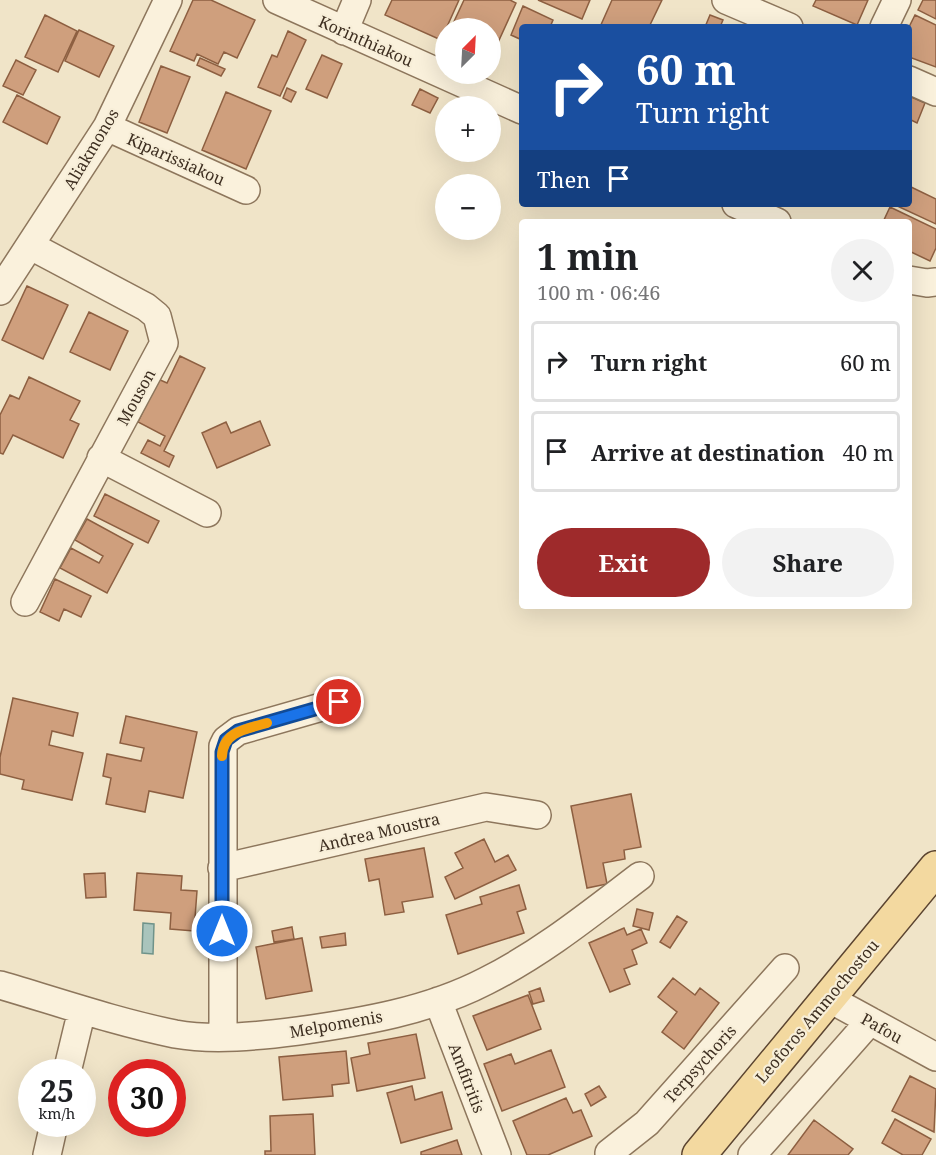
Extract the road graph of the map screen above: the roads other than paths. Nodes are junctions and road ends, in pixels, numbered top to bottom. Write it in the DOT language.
graph roads {
  1 [pos="168,0"];
  2 [pos="277,0"];
  3 [pos="357,0"];
  4 [pos="726,0"];
  5 [pos="897,0"];
  6 [pos="782,24"];
  7 [pos="885,24"];
  8 [pos="344,31"];
  9 [pos="912,81"];
  10 [pos="936,92"];
  11 [pos="519,109"];
  12 [pos="106,127"];
  13 [pos="246,190"];
  14 [pos="743,207"];
  15 [pos="770,219"];
  16 [pos="32,246"];
  17 [pos="912,280"];
  18 [pos="936,282"];
  19 [pos="0,291"];
  20 [pos="101,458"];
  21 [pos="207,513"];
  22 [pos="25,602"];
  23 [pos="339,702"];
  24 [pos="537,815"];
  25 [pos="222,868"];
  26 [pos="936,868"];
  27 [pos="640,876"];
  28 [pos="785,968"];
  29 [pos="0,984"];
  30 [pos="828,998"];
  31 [pos="438,1001"];
  32 [pos="82,1010"];
  33 [pos="870,1021"];
  34 [pos="223,1036"];
  35 [pos="936,1057"];
  36 [pos="70,1059"];
  37 [pos="51,1137"];
  38 [pos="609,1154"];
  39 [pos="47,1155"];
  40 [pos="497,1155"];
  41 [pos="699,1155"];
  42 [pos="752,1155"];
  1 -- 12 [label="street, Aliakmonos"];
  2 -- 8 [label="street, Korinthiakou"];
  3 -- 8 [label="street"];
  4 -- 6 [label="street"];
  5 -- 7 [label="street"];
  8 -- 11 [label="street, Korinthiakou"];
  9 -- 10 [label="street"];
  12 -- 13 [label="street, Kiparissiakou"];
  12 -- 16 [label="street, Aliakmonos"];
  14 -- 15 [label="street"];
  16 -- 19 [label="street, Aliakmonos"];
  16 -- 20 [label="street, Mouson"];
  17 -- 18 [label="street"];
  20 -- 21 [label="street"];
  20 -- 22 [label="street, Mouson"];
  23 -- 25 [label="street"];
  24 -- 25 [label="street, Andrea Moustra"];
  25 -- 34 [label="street"];
  26 -- 30 [label="main road, Leoforos Ammochostou"];
  27 -- 31 [label="street, Melpomenis"];
  28 -- 38 [label="street, Terpsychoris"];
  29 -- 32 [label="street, Melpomenis"];
  30 -- 33 [label="street, Pafou"];
  30 -- 41 [label="main road, Leoforos Ammochostou"];
  31 -- 34 [label="street, Melpomenis"];
  31 -- 40 [label="street, Amfitritis"];
  32 -- 34 [label="street, Melpomenis"];
  32 -- 36 [label="street"];
  33 -- 35 [label="street, Pafou"];
  33 -- 42 [label="street"];
  37 -- 39 [label="street"];
}
